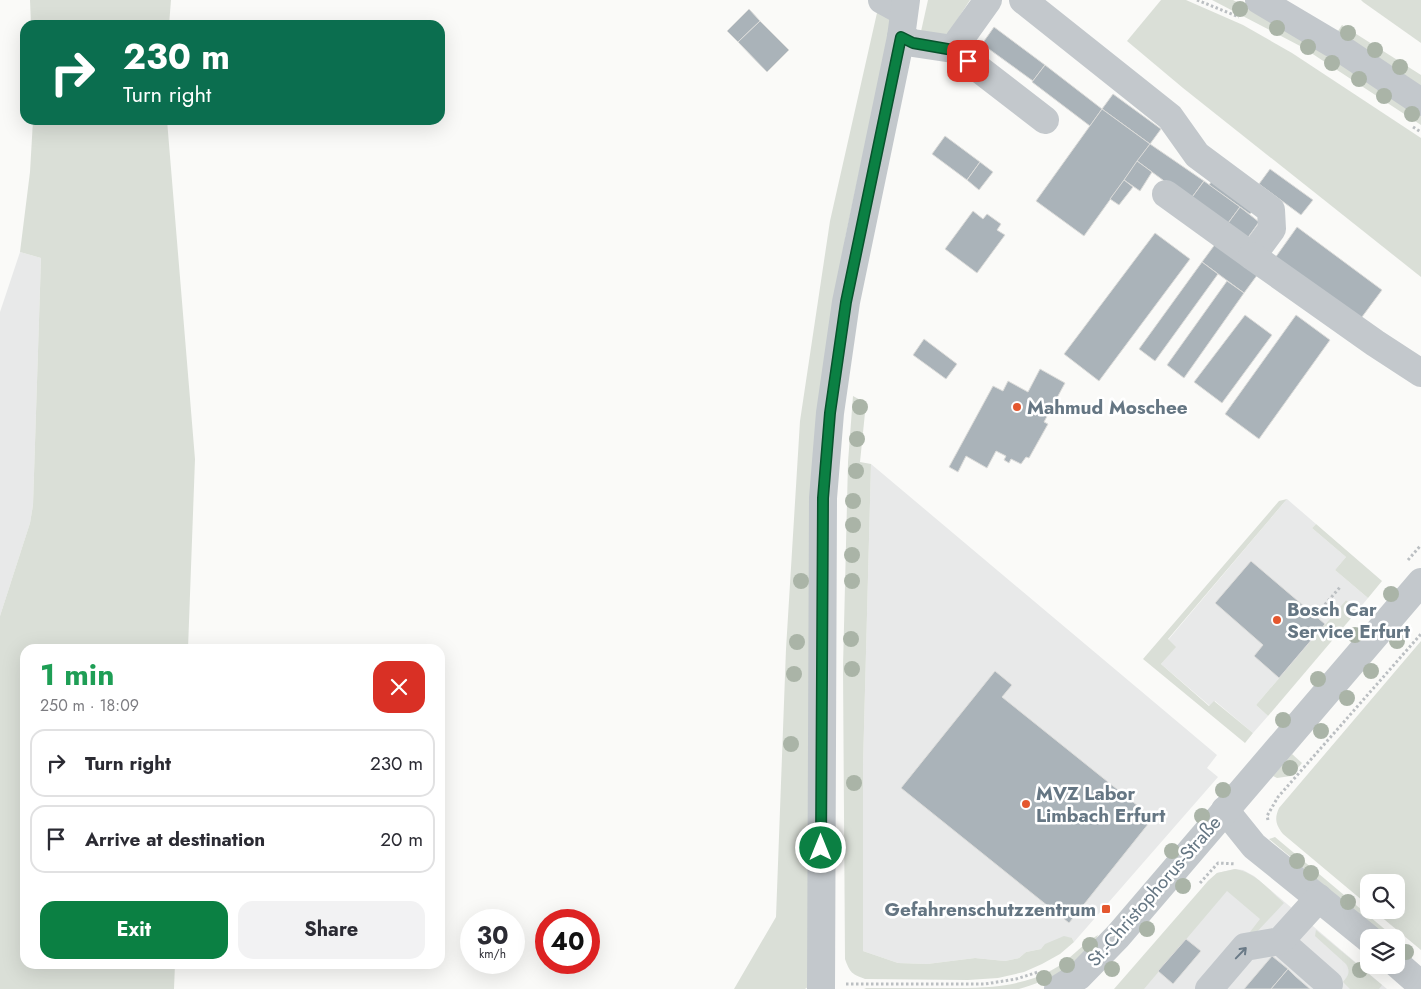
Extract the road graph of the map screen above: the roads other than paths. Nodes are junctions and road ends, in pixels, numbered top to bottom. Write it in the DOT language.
graph roads {
  1 [pos="988,0"];
  2 [pos="1023,0"];
  3 [pos="1259,0"];
  4 [pos="899,12"];
  5 [pos="953,50"];
  6 [pos="1421,102"];
  7 [pos="1045,120"];
  8 [pos="1166,194"];
  9 [pos="1252,256"];
  10 [pos="1421,373"];
  11 [pos="1421,582"];
  12 [pos="1225,810"];
  13 [pos="1319,898"];
  14 [pos="1360,932"];
  15 [pos="1280,941"];
  16 [pos="1405,971"];
  17 [pos="1050,980"];
  18 [pos="1329,984"];
  19 [pos="1421,985"];
  20 [pos="821,986"];
  21 [pos="1208,989"];
  1 -- 5 [label="street"];
  2 -- 9 [label="street"];
  3 -- 6 [label="street"];
  4 -- 5 [label="street"];
  4 -- 20 [label="street"];
  5 -- 7 [label="street"];
  8 -- 9 [label="street"];
  9 -- 10 [label="street"];
  11 -- 12 [label="street, St.-Christophorus-Straße"];
  12 -- 13 [label="street, St.-Christophorus-Straße"];
  12 -- 17 [label="street, St.-Christophorus-Straße"];
  13 -- 14 [label="street, St.-Christophorus-Straße"];
  13 -- 15 [label="street"];
  15 -- 18 [label="street"];
  21 -- 15 [label="street, one-way"];
  16 -- 19 [label="street"];
}
